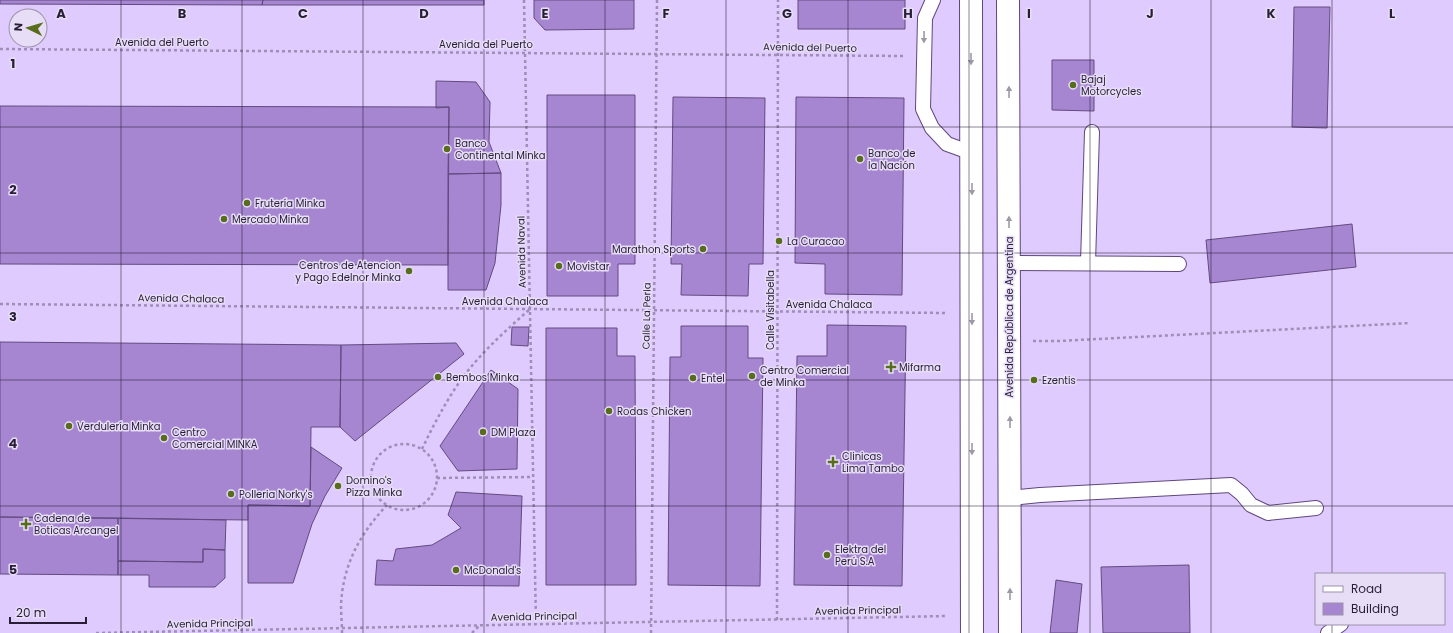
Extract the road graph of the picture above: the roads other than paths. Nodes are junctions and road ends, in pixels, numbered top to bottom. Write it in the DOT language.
graph roads {
  1 [pos="933,0"];
  2 [pos="971,0"];
  3 [pos="1008,0"];
  4 [pos="1092,132"];
  5 [pos="972,153"];
  6 [pos="1009,263"];
  7 [pos="1088,263"];
  8 [pos="1179,264"];
  9 [pos="1010,498"];
  10 [pos="1316,508"];
  11 [pos="972,624"];
  12 [pos="1340,625"];
  13 [pos="1010,633"];
  14 [pos="1328,633"];
  1 -- 5 [label="lane, one-way"];
  2 -- 5 [label="main road, one-way"];
  6 -- 3 [label="main road, Avenida República de Argentina, one-way"];
  4 -- 7 [label="lane"];
  5 -- 11 [label="main road, one-way"];
  6 -- 7 [label="lane"];
  9 -- 6 [label="main road, Avenida República de Argentina, one-way"];
  7 -- 8 [label="lane"];
  9 -- 10 [label="lane"];
  13 -- 9 [label="main road, Avenida República de Argentina, one-way"];
  12 -- 14 [label="lane"];
}
